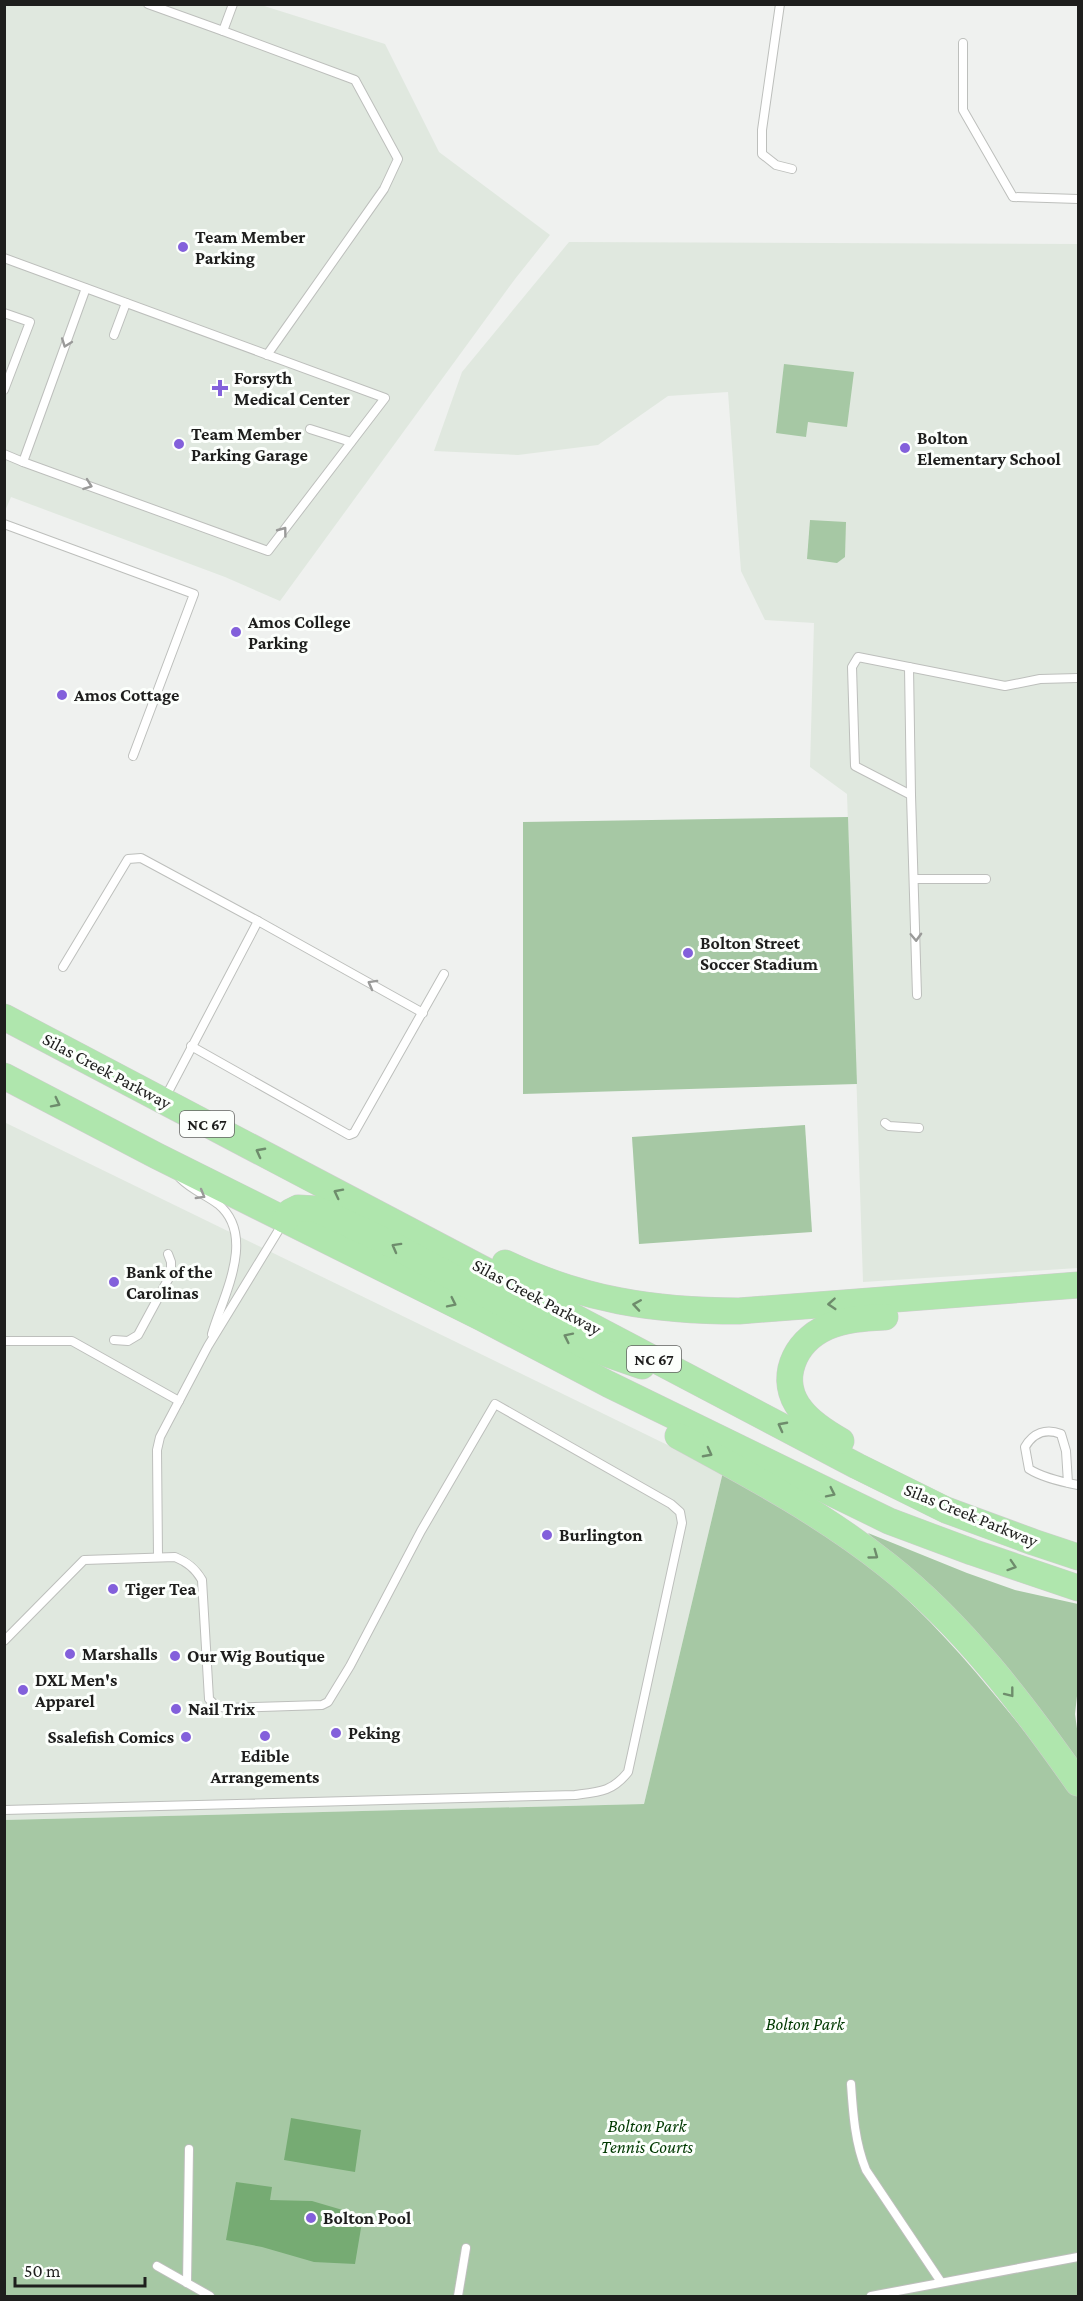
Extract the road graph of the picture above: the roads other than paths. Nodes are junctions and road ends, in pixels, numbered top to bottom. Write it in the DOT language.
graph roads {
  1 [pos="148,4"];
  2 [pos="233,4"];
  3 [pos="780,4"];
  4 [pos="223,31"];
  5 [pos="963,43"];
  6 [pos="792,169"];
  7 [pos="1078,199"];
  8 [pos="4,258"];
  9 [pos="86,288"];
  10 [pos="126,303"];
  11 [pos="4,313"];
  12 [pos="114,335"];
  13 [pos="267,355"];
  14 [pos="4,390"];
  15 [pos="310,429"];
  16 [pos="351,442"];
  17 [pos="4,454"];
  18 [pos="24,462"];
  19 [pos="4,524"];
  20 [pos="909,667"];
  21 [pos="1078,678"];
  22 [pos="132,756"];
  23 [pos="911,795"];
  24 [pos="914,879"];
  25 [pos="986,879"];
  26 [pos="258,921"];
  27 [pos="63,967"];
  28 [pos="444,974"];
  29 [pos="917,995"];
  30 [pos="423,1013"];
  31 [pos="4,1017"];
  32 [pos="191,1046"];
  33 [pos="4,1076"];
  34 [pos="163,1101"];
  35 [pos="885,1123"];
  36 [pos="919,1128"];
  37 [pos="157,1156"];
  38 [pos="364,1206"];
  39 [pos="285,1220"];
  40 [pos="168,1254"];
  41 [pos="1078,1285"];
  42 [pos="1078,1300"];
  43 [pos="114,1340"];
  44 [pos="4,1341"];
  45 [pos="208,1346"];
  46 [pos="683,1374"];
  47 [pos="608,1384"];
  48 [pos="179,1401"];
  49 [pos="1068,1483"];
  50 [pos="1078,1485"];
  51 [pos="946,1510"];
  52 [pos="158,1556"];
  53 [pos="1078,1557"];
  54 [pos="1078,1588"];
  55 [pos="4,1641"];
  56 [pos="1078,1783"];
  57 [pos="4,1810"];
  58 [pos="851,2084"];
  59 [pos="189,2149"];
  60 [pos="465,2248"];
  61 [pos="1078,2257"];
  62 [pos="157,2266"];
  63 [pos="941,2282"];
  64 [pos="187,2283"];
  65 [pos="210,2296"];
  66 [pos="458,2296"];
  67 [pos="871,2296"];
  1 -- 4 [label="lane"];
  2 -- 4 [label="lane"];
  3 -- 6 [label="lane"];
  4 -- 13 [label="lane"];
  5 -- 7 [label="lane"];
  8 -- 9 [label="lane"];
  9 -- 10 [label="lane"];
  9 -- 18 [label="lane, one-way"];
  10 -- 12 [label="lane"];
  10 -- 13 [label="lane"];
  11 -- 14 [label="lane"];
  13 -- 16 [label="lane"];
  15 -- 16 [label="lane"];
  18 -- 16 [label="lane, one-way"];
  17 -- 18 [label="lane"];
  19 -- 22 [label="lane"];
  20 -- 21 [label="lane"];
  20 -- 23 [label="lane"];
  20 -- 23 [label="lane"];
  23 -- 24 [label="lane"];
  24 -- 25 [label="lane"];
  24 -- 29 [label="lane, one-way"];
  26 -- 27 [label="lane"];
  30 -- 26 [label="lane, one-way"];
  26 -- 32 [label="lane"];
  28 -- 30 [label="lane"];
  30 -- 32 [label="lane"];
  31 -- 34 [label="main road, Silas Creek Parkway / NC 67"];
  32 -- 34 [label="lane"];
  33 -- 37 [label="main road, Silas Creek Parkway / NC 67, one-way"];
  38 -- 34 [label="main road, Silas Creek Parkway / NC 67, one-way"];
  35 -- 36 [label="lane"];
  37 -- 39 [label="main road, Silas Creek Parkway / NC 67"];
  37 -- 45 [label="lane, one-way"];
  41 -- 38 [label="main road, one-way"];
  38 -- 46 [label="main road, Silas Creek Parkway / NC 67"];
  39 -- 45 [label="lane"];
  46 -- 39 [label="main road, one-way"];
  39 -- 47 [label="main road, Silas Creek Parkway / NC 67, one-way"];
  40 -- 43 [label="lane"];
  42 -- 51 [label="main road"];
  44 -- 48 [label="lane"];
  45 -- 48 [label="lane"];
  51 -- 46 [label="main road, Silas Creek Parkway / NC 67, one-way"];
  47 -- 54 [label="main road, Silas Creek Parkway / NC 67, one-way"];
  47 -- 56 [label="main road, one-way"];
  48 -- 52 [label="lane"];
  49 -- 49 [label="lane"];
  49 -- 50 [label="lane"];
  51 -- 53 [label="main road, Silas Creek Parkway / NC 67"];
  52 -- 55 [label="lane"];
  52 -- 57 [label="lane"];
  58 -- 63 [label="lane"];
  59 -- 64 [label="lane"];
  60 -- 66 [label="lane"];
  61 -- 63 [label="lane"];
  62 -- 64 [label="lane"];
  63 -- 67 [label="lane"];
  64 -- 65 [label="lane"];
}
